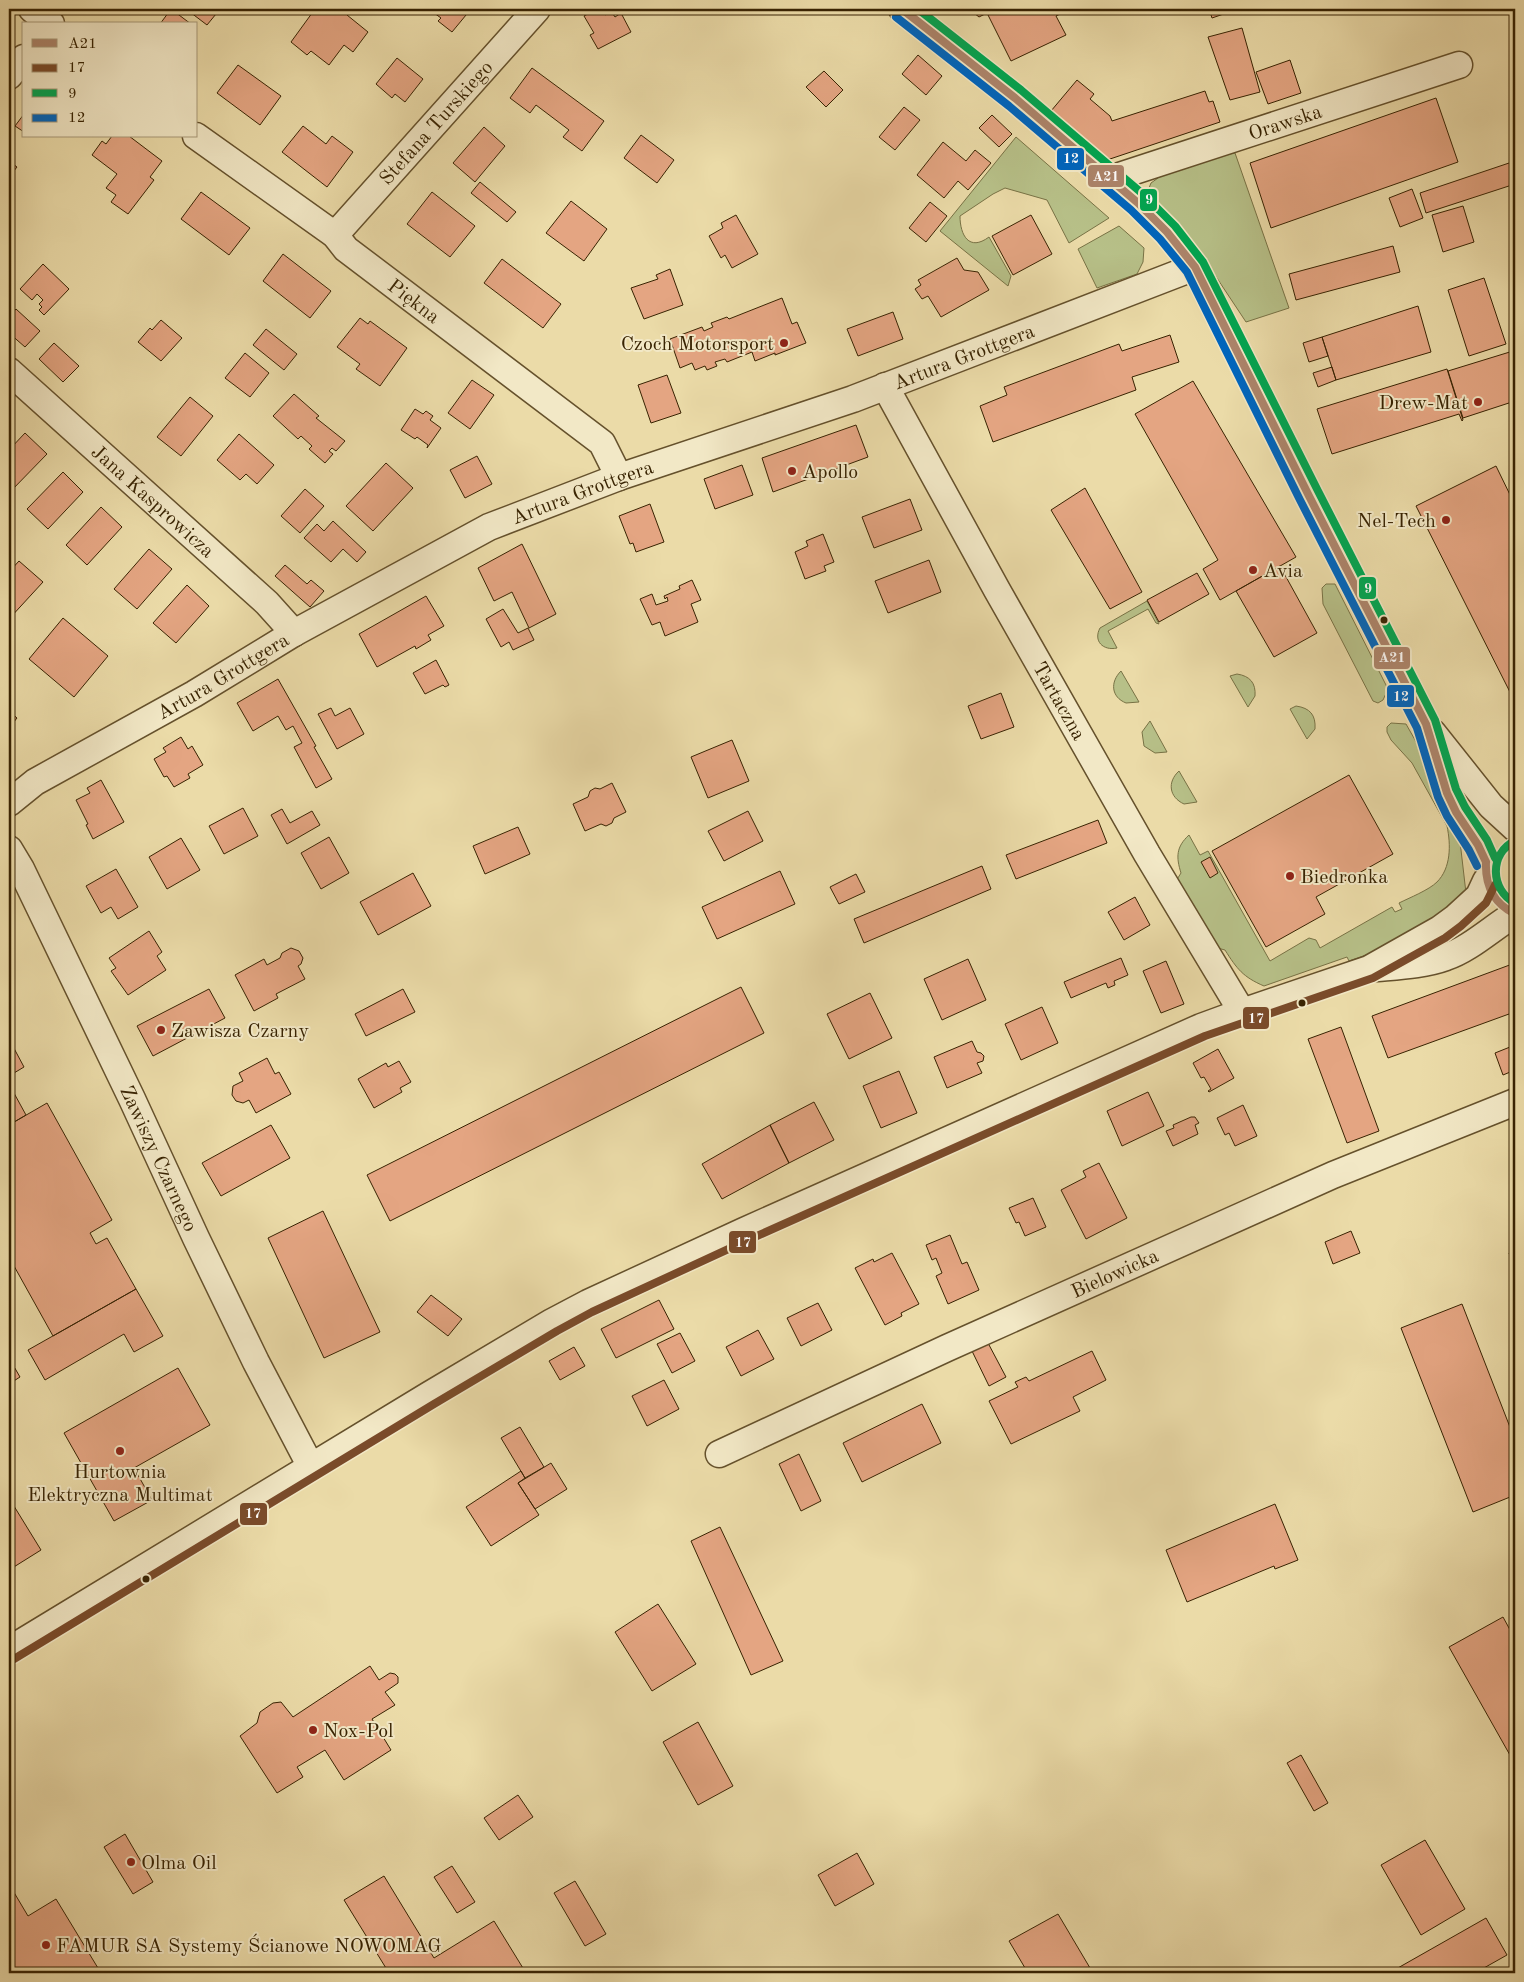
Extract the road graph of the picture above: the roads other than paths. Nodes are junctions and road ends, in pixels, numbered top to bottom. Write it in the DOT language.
graph roads {
  1 [pos="32,9"];
  2 [pos="537,9"];
  3 [pos="902,9"];
  4 [pos="49,22"];
  5 [pos="22,60"];
  6 [pos="1459,65"];
  7 [pos="9,76"];
  8 [pos="198,137"];
  9 [pos="1110,179"];
  10 [pos="335,235"];
  11 [pos="1195,267"];
  12 [pos="9,371"];
  13 [pos="885,386"];
  14 [pos="620,477"];
  15 [pos="294,633"];
  16 [pos="1426,724"];
  17 [pos="9,803"];
  18 [pos="1515,829"];
  19 [pos="9,849"];
  20 [pos="1486,871"];
  21 [pos="1515,914"];
  22 [pos="1369,969"];
  23 [pos="1242,1012"];
  24 [pos="1515,1102"];
  25 [pos="719,1454"];
  26 [pos="311,1467"];
  27 [pos="9,1650"];
  1 -- 4 [label="street"];
  2 -- 10 [label="street, Stefana Turskiego"];
  3 -- 9 [label="street"];
  5 -- 7 [label="street"];
  6 -- 9 [label="street, Orawska"];
  8 -- 10 [label="street, Piękna"];
  9 -- 11 [label="street"];
  10 -- 14 [label="street, Piękna"];
  11 -- 13 [label="street, Artura Grottgera"];
  11 -- 16 [label="street"];
  12 -- 15 [label="street, Jana Kasprowicza"];
  13 -- 14 [label="street, Artura Grottgera"];
  13 -- 23 [label="street, Tartaczna"];
  14 -- 15 [label="street, Artura Grottgera"];
  15 -- 17 [label="street, Artura Grottgera"];
  16 -- 18 [label="street"];
  16 -- 20 [label="street"];
  18 -- 20 [label="street"];
  19 -- 26 [label="street, Zawiszy Czarnego"];
  20 -- 21 [label="street"];
  20 -- 22 [label="street"];
  21 -- 22 [label="street"];
  22 -- 23 [label="street"];
  23 -- 26 [label="street"];
  24 -- 25 [label="street, Bielowicka"];
  26 -- 27 [label="street"];
}
